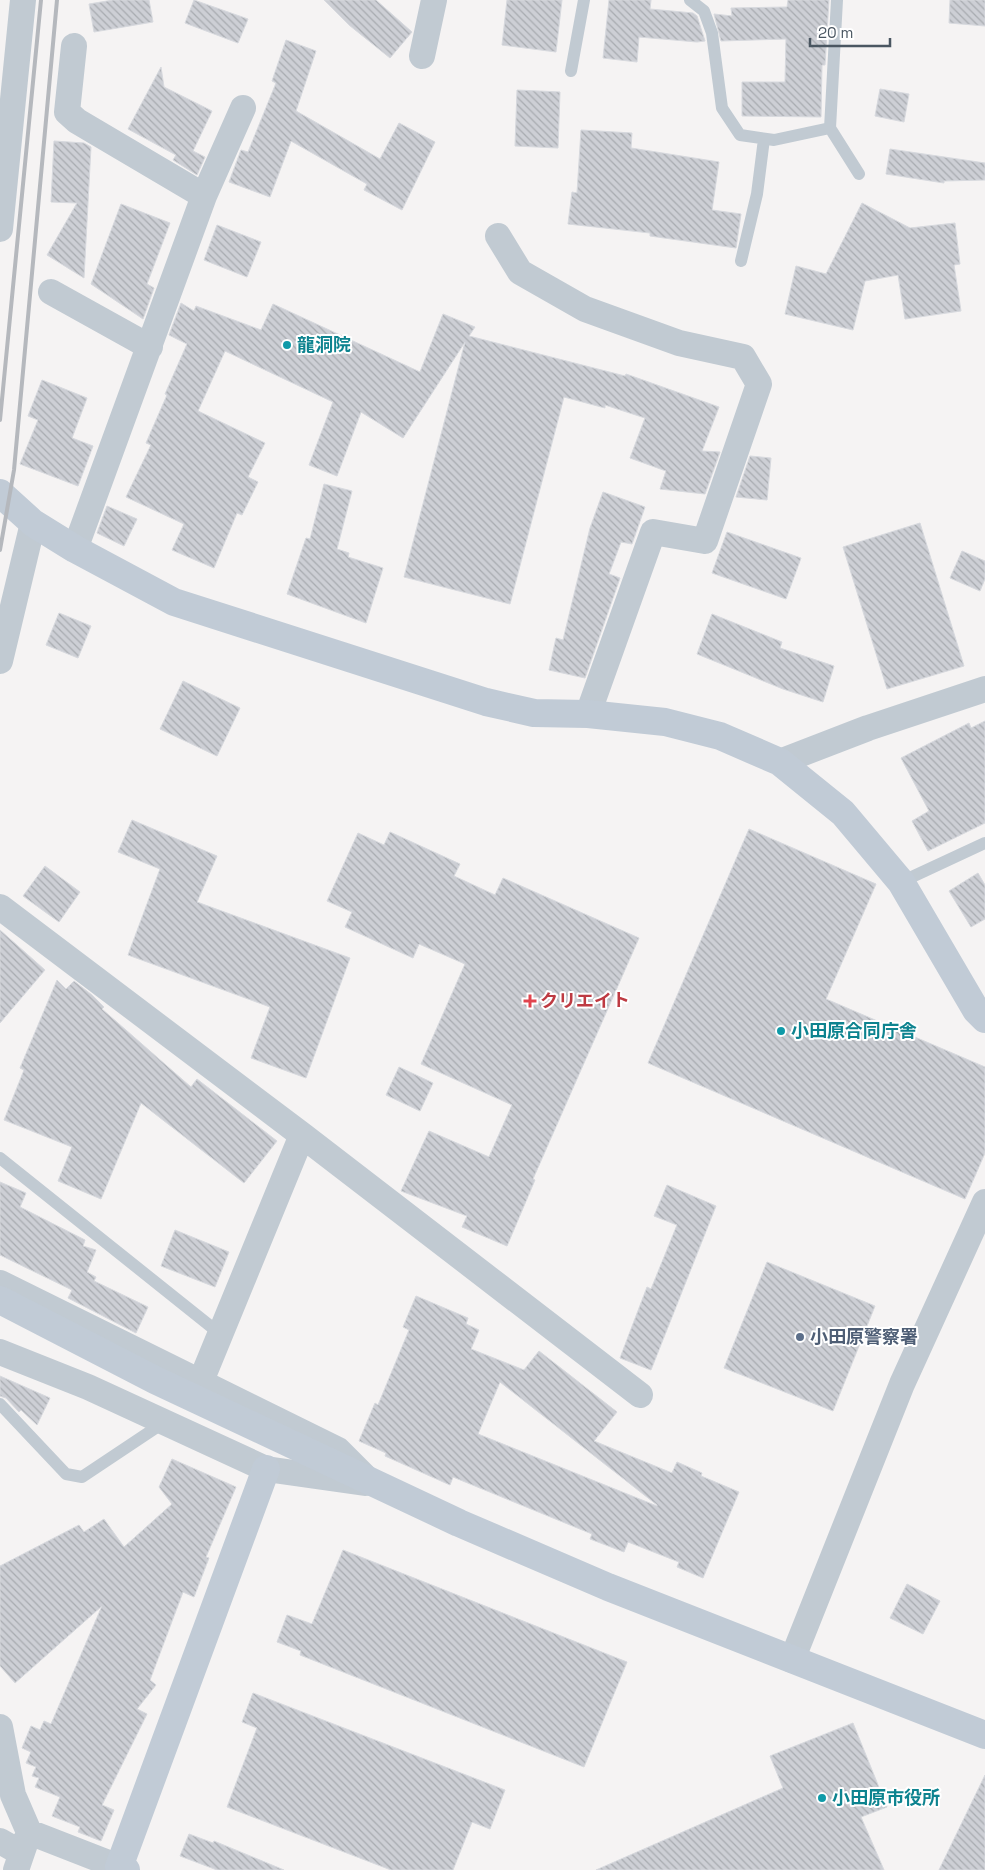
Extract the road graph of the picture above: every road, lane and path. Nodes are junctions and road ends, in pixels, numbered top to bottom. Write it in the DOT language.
graph roads {
  1 [pos="23,0"];
  2 [pos="434,0"];
  3 [pos="584,0"];
  4 [pos="690,0"];
  5 [pos="837,0"];
  6 [pos="74,46"];
  7 [pos="422,56"];
  8 [pos="571,71"];
  9 [pos="243,108"];
  10 [pos="830,128"];
  11 [pos="764,139"];
  12 [pos="859,174"];
  13 [pos="204,196"];
  14 [pos="0,229"];
  15 [pos="498,236"];
  16 [pos="741,261"];
  17 [pos="51,292"];
  18 [pos="150,347"];
  19 [pos="0,493"];
  20 [pos="33,523"];
  21 [pos="75,549"];
  22 [pos="0,661"];
  23 [pos="985,689"];
  24 [pos="588,714"];
  25 [pos="780,762"];
  26 [pos="985,843"];
  27 [pos="901,882"];
  28 [pos="0,907"];
  29 [pos="985,1019"];
  30 [pos="302,1135"];
  31 [pos="0,1158"];
  32 [pos="985,1202"];
  33 [pos="0,1283"];
  34 [pos="0,1300"];
  35 [pos="219,1334"];
  36 [pos="0,1346"];
  37 [pos="0,1352"];
  38 [pos="44,1370"];
  39 [pos="200,1381"];
  40 [pos="640,1395"];
  41 [pos="0,1404"];
  42 [pos="163,1423"];
  43 [pos="266,1469"];
  44 [pos="371,1483"];
  45 [pos="792,1660"];
  46 [pos="0,1727"];
  47 [pos="985,1735"];
  48 [pos="16,1849"];
  49 [pos="123,1869"];
  1 -- 14 [label="street"];
  2 -- 7 [label="street"];
  3 -- 8 [label="lane"];
  4 -- 11 [label="lane"];
  5 -- 10 [label="lane"];
  6 -- 13 [label="street"];
  9 -- 13 [label="street"];
  10 -- 11 [label="lane"];
  10 -- 12 [label="lane"];
  11 -- 16 [label="lane"];
  13 -- 18 [label="street"];
  15 -- 24 [label="street"];
  17 -- 18 [label="street"];
  18 -- 21 [label="street"];
  19 -- 20 [label="street"];
  20 -- 21 [label="street"];
  20 -- 22 [label="street"];
  21 -- 24 [label="street"];
  23 -- 25 [label="street"];
  24 -- 25 [label="street"];
  25 -- 27 [label="street"];
  26 -- 27 [label="lane"];
  27 -- 29 [label="street"];
  28 -- 30 [label="street"];
  30 -- 35 [label="street"];
  30 -- 40 [label="street"];
  31 -- 35 [label="lane"];
  32 -- 45 [label="street"];
  33 -- 39 [label="street"];
  34 -- 44 [label="street"];
  35 -- 39 [label="street"];
  36 -- 38 [label="street"];
  37 -- 38 [label="street"];
  38 -- 42 [label="street"];
  39 -- 44 [label="street"];
  41 -- 42 [label="lane"];
  42 -- 43 [label="street"];
  43 -- 44 [label="street"];
  43 -- 49 [label="street"];
  44 -- 45 [label="street"];
  45 -- 47 [label="street"];
  46 -- 48 [label="street"];
  48 -- 49 [label="street"];
}
